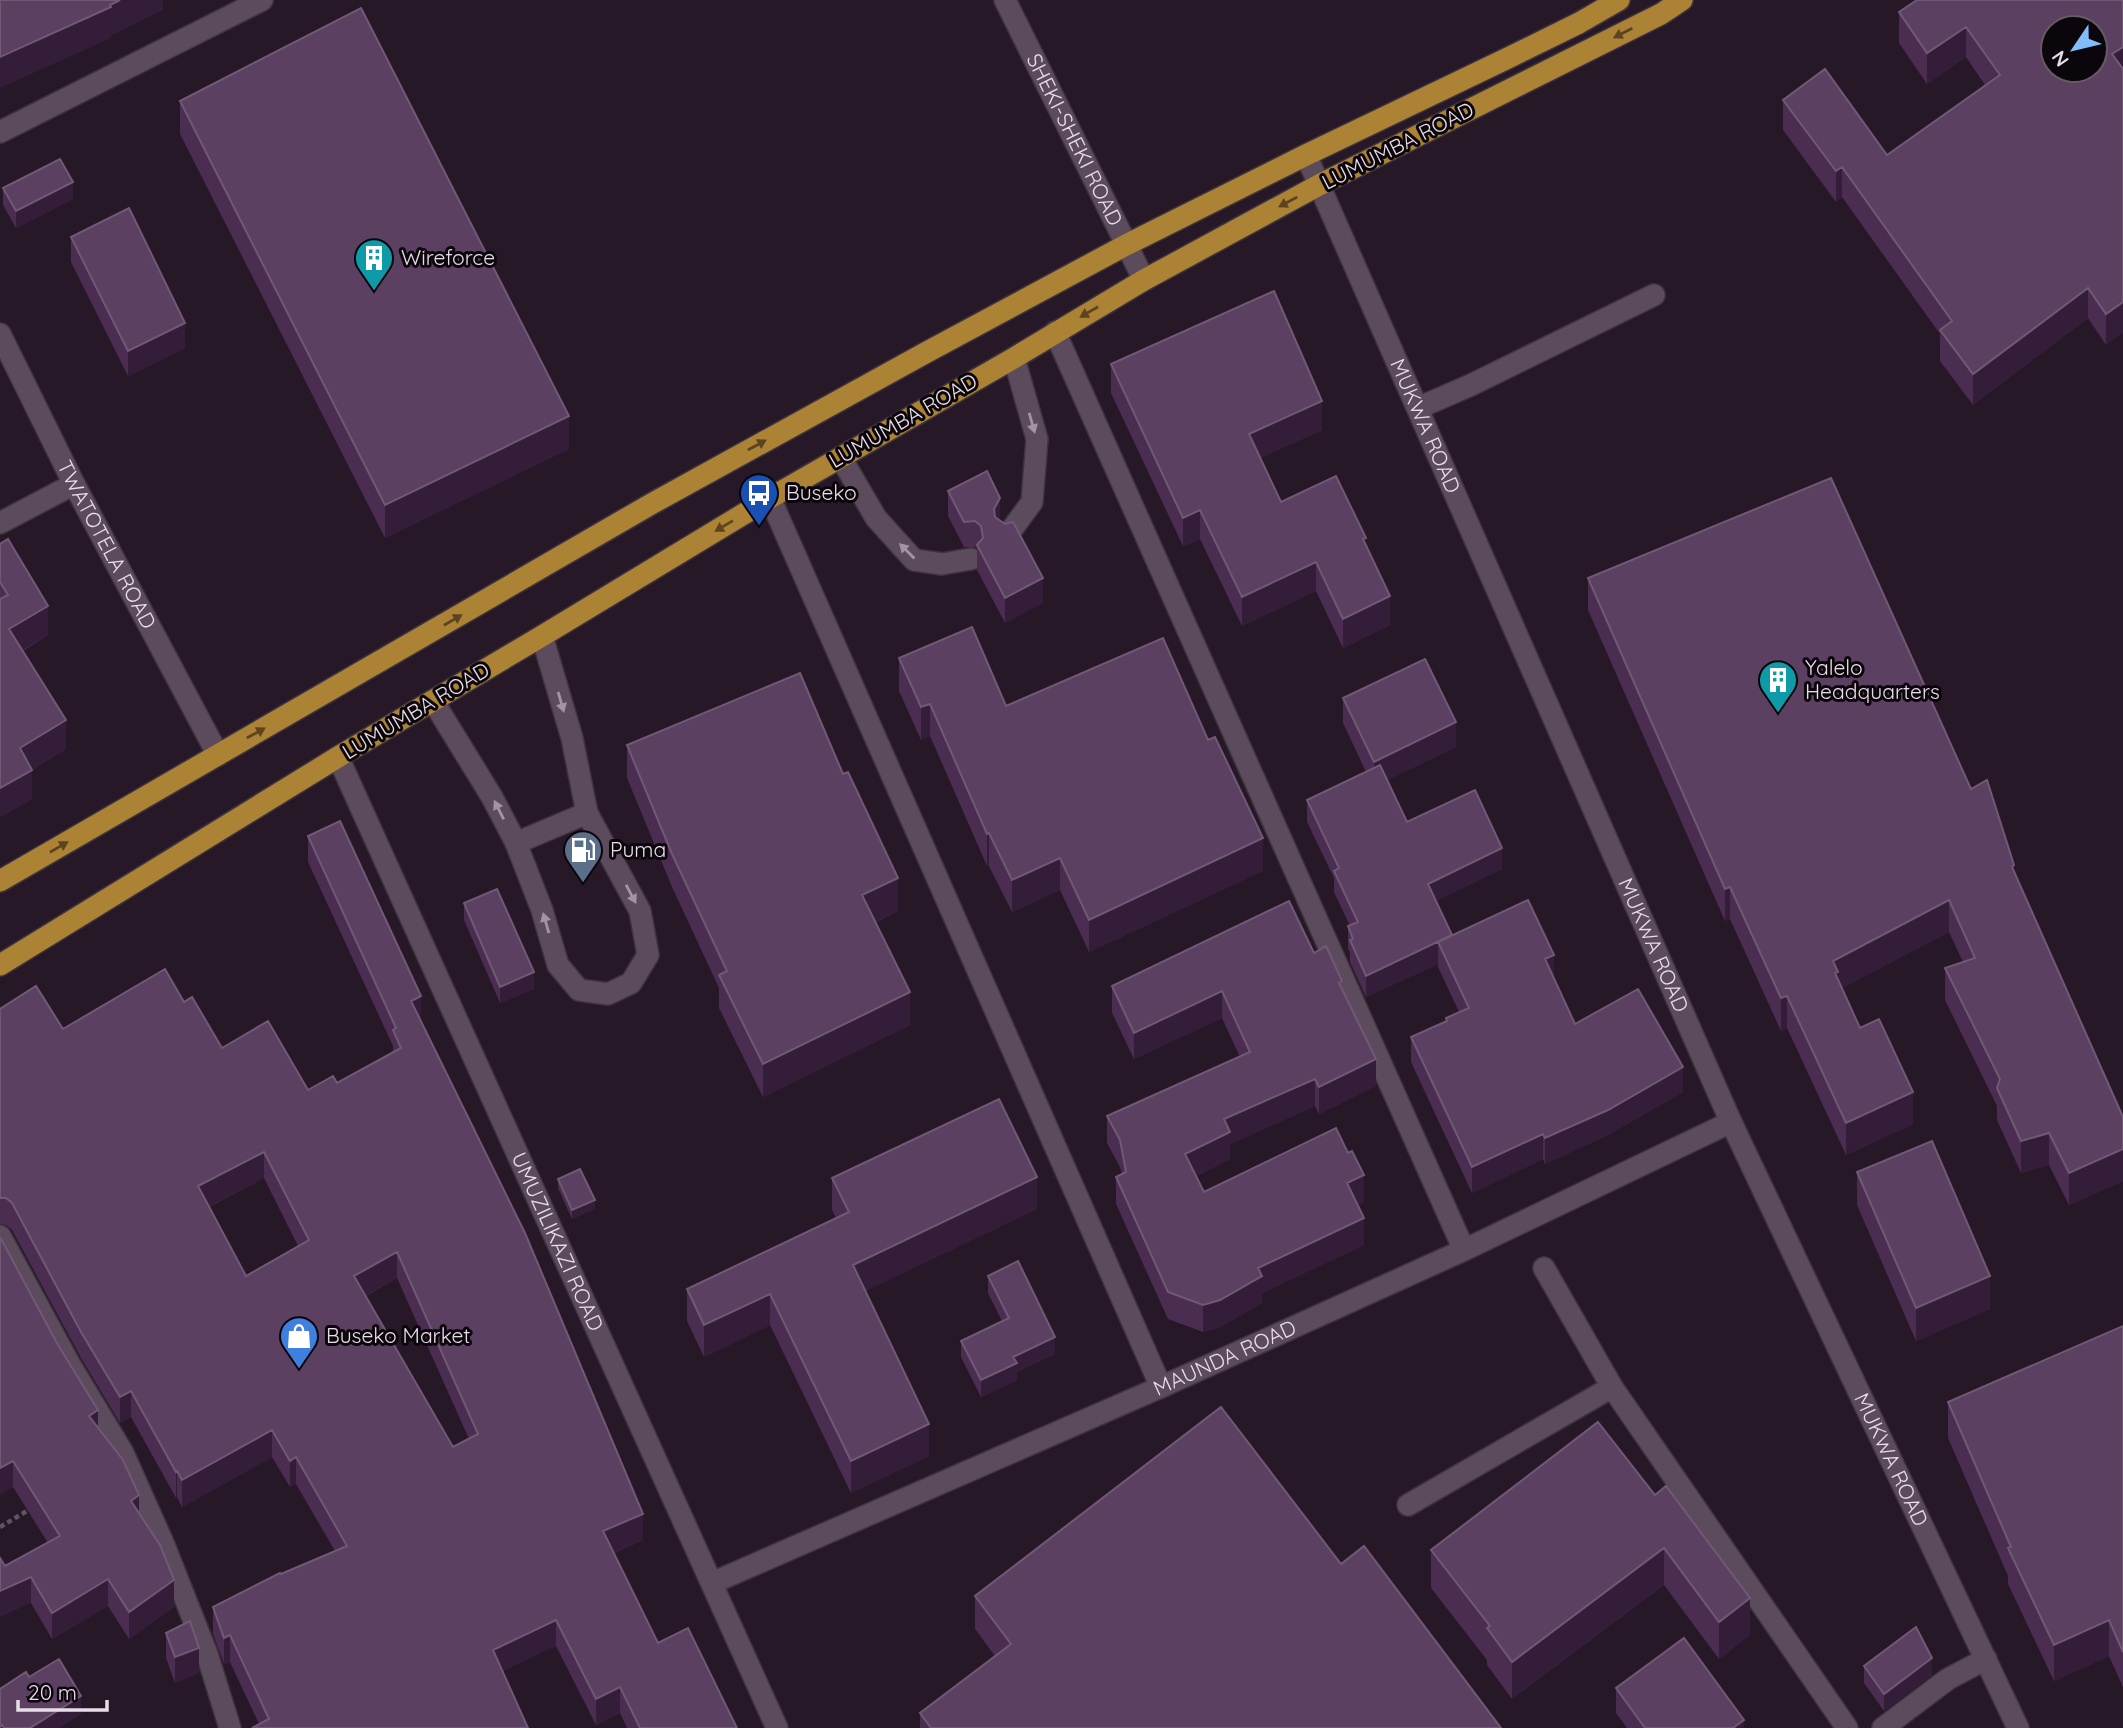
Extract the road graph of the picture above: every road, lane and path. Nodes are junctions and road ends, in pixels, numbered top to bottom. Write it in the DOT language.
graph roads {
  1 [pos="262,0"];
  2 [pos="1005,0"];
  3 [pos="1619,0"];
  4 [pos="1682,0"];
  5 [pos="0,132"];
  6 [pos="1306,155"];
  7 [pos="1319,185"];
  8 [pos="1126,245"];
  9 [pos="1144,280"];
  10 [pos="1654,295"];
  11 [pos="1055,332"];
  12 [pos="0,334"];
  13 [pos="1014,358"];
  14 [pos="1418,408"];
  15 [pos="841,457"];
  16 [pos="74,484"];
  17 [pos="770,498"];
  18 [pos="0,523"];
  19 [pos="1007,536"];
  20 [pos="971,559"];
  21 [pos="542,636"];
  22 [pos="433,701"];
  23 [pos="218,755"];
  24 [pos="338,757"];
  25 [pos="587,813"];
  26 [pos="516,843"];
  27 [pos="0,881"];
  28 [pos="0,965"];
  29 [pos="1731,1122"];
  30 [pos="0,1236"];
  31 [pos="1464,1250"];
  32 [pos="1545,1268"];
  33 [pos="1161,1387"];
  34 [pos="1612,1387"];
  35 [pos="1408,1505"];
  36 [pos="33,1507"];
  37 [pos="0,1527"];
  38 [pos="712,1583"];
  39 [pos="1986,1659"];
  40 [pos="230,1728"];
  41 [pos="777,1728"];
  42 [pos="1847,1728"];
  43 [pos="1883,1728"];
  44 [pos="2018,1728"];
  1 -- 5 [label="street"];
  2 -- 8 [label="street, SHEKI-SHEKI ROAD"];
  3 -- 6 [label="main road, LUMUMBA ROAD"];
  4 -- 7 [label="main road, LUMUMBA ROAD, one-way"];
  6 -- 7 [label="street, MUKWA ROAD"];
  6 -- 8 [label="main road, LUMUMBA ROAD"];
  7 -- 9 [label="main road, LUMUMBA ROAD, one-way"];
  7 -- 14 [label="street, MUKWA ROAD"];
  8 -- 9 [label="street, SHEKI-SHEKI ROAD"];
  23 -- 8 [label="main road, LUMUMBA ROAD, one-way"];
  9 -- 11 [label="main road, LUMUMBA ROAD, one-way"];
  10 -- 14 [label="street"];
  11 -- 13 [label="main road, LUMUMBA ROAD"];
  11 -- 31 [label="street"];
  12 -- 16 [label="street, TWATOTELA ROAD"];
  13 -- 15 [label="main road, LUMUMBA ROAD"];
  13 -- 19 [label="street, one-way"];
  14 -- 29 [label="street, MUKWA ROAD"];
  15 -- 17 [label="main road, LUMUMBA ROAD"];
  20 -- 15 [label="street, one-way"];
  16 -- 18 [label="street"];
  16 -- 23 [label="street, TWATOTELA ROAD"];
  17 -- 21 [label="main road, LUMUMBA ROAD, one-way"];
  17 -- 33 [label="street"];
  21 -- 22 [label="main road, LUMUMBA ROAD"];
  21 -- 25 [label="street, one-way"];
  22 -- 24 [label="main road, LUMUMBA ROAD"];
  26 -- 22 [label="street, one-way"];
  27 -- 23 [label="main road, LUMUMBA ROAD, one-way"];
  24 -- 28 [label="main road, LUMUMBA ROAD"];
  24 -- 38 [label="street, UMUZILIKAZI ROAD"];
  25 -- 26 [label="street"];
  25 -- 26 [label="street, one-way"];
  29 -- 31 [label="street, MAUNDA ROAD"];
  29 -- 39 [label="street, MUKWA ROAD"];
  30 -- 40 [label="street"];
  31 -- 33 [label="street, MAUNDA ROAD"];
  32 -- 34 [label="street"];
  33 -- 38 [label="street, MAUNDA ROAD"];
  34 -- 35 [label="street"];
  34 -- 42 [label="street"];
  36 -- 37 [label="path"];
  38 -- 41 [label="street, UMUZILIKAZI ROAD"];
  39 -- 43 [label="street"];
  39 -- 44 [label="street, MUKWA ROAD"];
}
